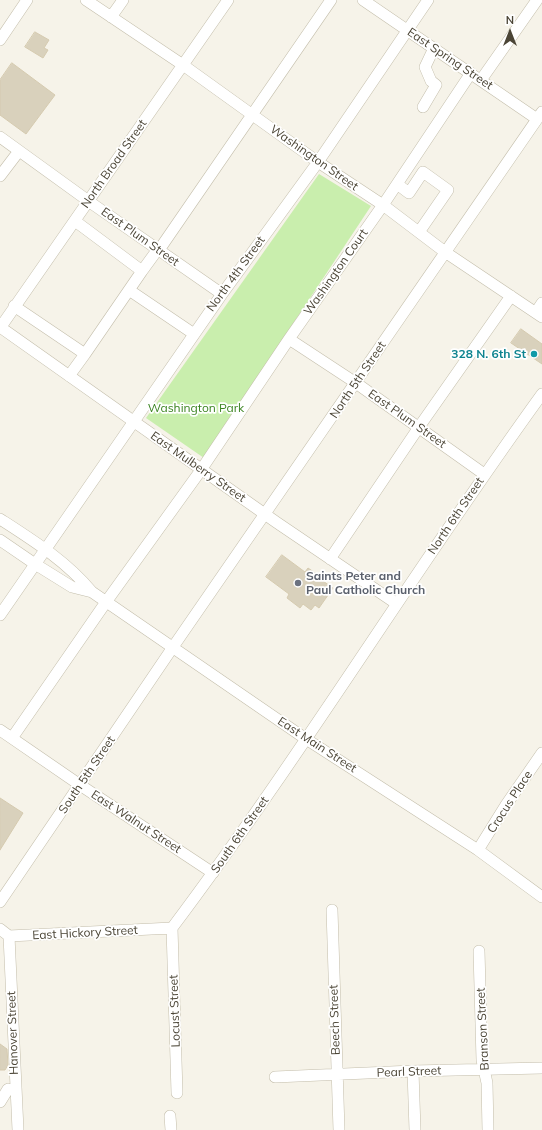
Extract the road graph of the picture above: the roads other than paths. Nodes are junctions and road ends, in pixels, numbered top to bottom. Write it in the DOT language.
graph roads {
  1 [pos="27,0"];
  2 [pos="86,0"];
  3 [pos="123,0"];
  4 [pos="228,0"];
  5 [pos="331,0"];
  6 [pos="363,0"];
  7 [pos="428,0"];
  8 [pos="537,0"];
  9 [pos="111,17"];
  10 [pos="408,30"];
  11 [pos="0,40"];
  12 [pos="434,48"];
  13 [pos="183,65"];
  14 [pos="471,73"];
  15 [pos="481,80"];
  16 [pos="422,107"];
  17 [pos="252,115"];
  18 [pos="540,115"];
  19 [pos="0,137"];
  20 [pos="19,151"];
  21 [pos="318,162"];
  22 [pos="0,176"];
  23 [pos="397,184"];
  24 [pos="88,200"];
  25 [pos="383,205"];
  26 [pos="75,221"];
  27 [pos="418,232"];
  28 [pos="158,250"];
  29 [pos="445,252"];
  30 [pos="142,271"];
  31 [pos="129,290"];
  32 [pos="222,294"];
  33 [pos="511,296"];
  34 [pos="542,303"];
  35 [pos="14,306"];
  36 [pos="539,314"];
  37 [pos="0,327"];
  38 [pos="194,334"];
  39 [pos="289,339"];
  40 [pos="85,354"];
  41 [pos="69,376"];
  42 [pos="356,382"];
  43 [pos="542,394"];
  44 [pos="133,421"];
  45 [pos="419,427"];
  46 [pos="201,470"];
  47 [pos="484,474"];
  48 [pos="265,514"];
  49 [pos="0,519"];
  50 [pos="0,540"];
  51 [pos="45,549"];
  52 [pos="330,559"];
  53 [pos="35,564"];
  54 [pos="92,592"];
  55 [pos="106,602"];
  56 [pos="397,604"];
  57 [pos="0,615"];
  58 [pos="173,647"];
  59 [pos="0,730"];
  60 [pos="12,738"];
  61 [pos="306,739"];
  62 [pos="542,754"];
  63 [pos="80,785"];
  64 [pos="478,850"];
  65 [pos="213,873"];
  66 [pos="542,896"];
  67 [pos="0,902"];
  68 [pos="332,910"];
  69 [pos="172,928"];
  70 [pos="0,929"];
  71 [pos="9,936"];
  72 [pos="479,952"];
  73 [pos="542,1068"];
  74 [pos="484,1070"];
  75 [pos="413,1071"];
  76 [pos="337,1074"];
  77 [pos="275,1077"];
  78 [pos="8,1090"];
  79 [pos="177,1093"];
  80 [pos="0,1102"];
  81 [pos="170,1116"];
  82 [pos="18,1130"];
  83 [pos="171,1130"];
  84 [pos="339,1130"];
  85 [pos="415,1130"];
  86 [pos="488,1130"];
  1 -- 11 [label="street"];
  2 -- 9 [label="street, Washington Street"];
  3 -- 9 [label="street"];
  4 -- 13 [label="street, North Broad Street"];
  5 -- 17 [label="street"];
  6 -- 10 [label="street, East Spring Street"];
  7 -- 10 [label="street, North 4th Street"];
  8 -- 15 [label="street"];
  9 -- 13 [label="street, Washington Street"];
  10 -- 12 [label="street, East Spring Street"];
  10 -- 21 [label="street, North 4th Street"];
  12 -- 14 [label="street, East Spring Street"];
  12 -- 16 [label="street"];
  13 -- 17 [label="street, Washington Street"];
  13 -- 24 [label="street, North Broad Street"];
  14 -- 15 [label="street, East Spring Street"];
  14 -- 23 [label="street, Washington Court"];
  15 -- 18 [label="street, East Spring Street"];
  17 -- 21 [label="street, Washington Street"];
  17 -- 28 [label="street"];
  18 -- 29 [label="street, North 5th Street"];
  19 -- 20 [label="street, East Plum Street"];
  20 -- 22 [label="street"];
  20 -- 24 [label="street, East Plum Street"];
  21 -- 25 [label="street, Washington Street"];
  21 -- 32 [label="street, North 4th Street"];
  23 -- 25 [label="street, Washington Court"];
  23 -- 27 [label="street"];
  24 -- 26 [label="street, North Broad Street"];
  24 -- 28 [label="street, East Plum Street"];
  25 -- 27 [label="street, Washington Street"];
  25 -- 39 [label="street, Washington Court"];
  26 -- 30 [label="street"];
  26 -- 35 [label="street, North Broad Street"];
  27 -- 29 [label="street, Washington Street"];
  28 -- 30 [label="street"];
  28 -- 32 [label="street, East Plum Street"];
  29 -- 33 [label="street, Washington Street"];
  29 -- 42 [label="street, North 5th Street"];
  30 -- 31 [label="street"];
  31 -- 38 [label="street"];
  31 -- 40 [label="street"];
  32 -- 38 [label="street, North 4th Street"];
  33 -- 36 [label="street, Washington Street"];
  33 -- 45 [label="street"];
  34 -- 36 [label="street"];
  35 -- 37 [label="street, North Broad Street"];
  35 -- 40 [label="street"];
  37 -- 41 [label="street, East Mulberry Street"];
  38 -- 44 [label="street, North 4th Street"];
  39 -- 42 [label="street, East Plum Street"];
  39 -- 46 [label="street, Washington Court"];
  40 -- 41 [label="street"];
  41 -- 44 [label="street, East Mulberry Street"];
  42 -- 45 [label="street, East Plum Street"];
  42 -- 48 [label="street, North 5th Street"];
  43 -- 47 [label="street, North 6th Street"];
  44 -- 46 [label="street, East Mulberry Street"];
  44 -- 51 [label="street, North 4th Street"];
  45 -- 47 [label="street, East Plum Street"];
  45 -- 52 [label="street"];
  46 -- 48 [label="street, East Mulberry Street"];
  46 -- 55 [label="street, Washington Court"];
  47 -- 56 [label="street, North 6th Street"];
  48 -- 52 [label="street, East Mulberry Street"];
  48 -- 58 [label="street, North 5th Street"];
  49 -- 51 [label="street, East Main Street"];
  50 -- 53 [label="street, East Main Street"];
  51 -- 53 [label="street, North 4th Street"];
  51 -- 54 [label="street, East Main Street"];
  52 -- 56 [label="street, East Mulberry Street"];
  53 -- 54 [label="street, East Main Street"];
  53 -- 57 [label="street, North 4th Street"];
  54 -- 55 [label="street, East Main Street"];
  55 -- 58 [label="street, East Main Street"];
  55 -- 60 [label="street, Washington Court"];
  56 -- 61 [label="street, North 6th Street"];
  58 -- 61 [label="street, East Main Street"];
  58 -- 63 [label="street, South 5th Street"];
  59 -- 60 [label="street, East Walnut Street"];
  60 -- 63 [label="street, East Walnut Street"];
  61 -- 64 [label="street, East Main Street"];
  61 -- 65 [label="street, South 6th Street"];
  62 -- 64 [label="street, Crocus Place"];
  63 -- 65 [label="street, East Walnut Street"];
  63 -- 67 [label="street, South 5th Street"];
  64 -- 66 [label="street, East Main Street"];
  65 -- 69 [label="street, South 6th Street"];
  68 -- 76 [label="street, Beech Street"];
  69 -- 71 [label="street, East Hickory Street"];
  69 -- 79 [label="street, Locust Street"];
  70 -- 71 [label="street"];
  71 -- 82 [label="street, Hanover Street"];
  72 -- 74 [label="street, Branson Street"];
  73 -- 74 [label="street, Pearl Street"];
  74 -- 75 [label="street, Pearl Street"];
  74 -- 86 [label="street, Branson Street"];
  75 -- 76 [label="street, Pearl Street"];
  75 -- 85 [label="street"];
  76 -- 77 [label="street, Pearl Street"];
  76 -- 84 [label="street, Beech Street"];
  78 -- 80 [label="street"];
  81 -- 83 [label="street"];
}
